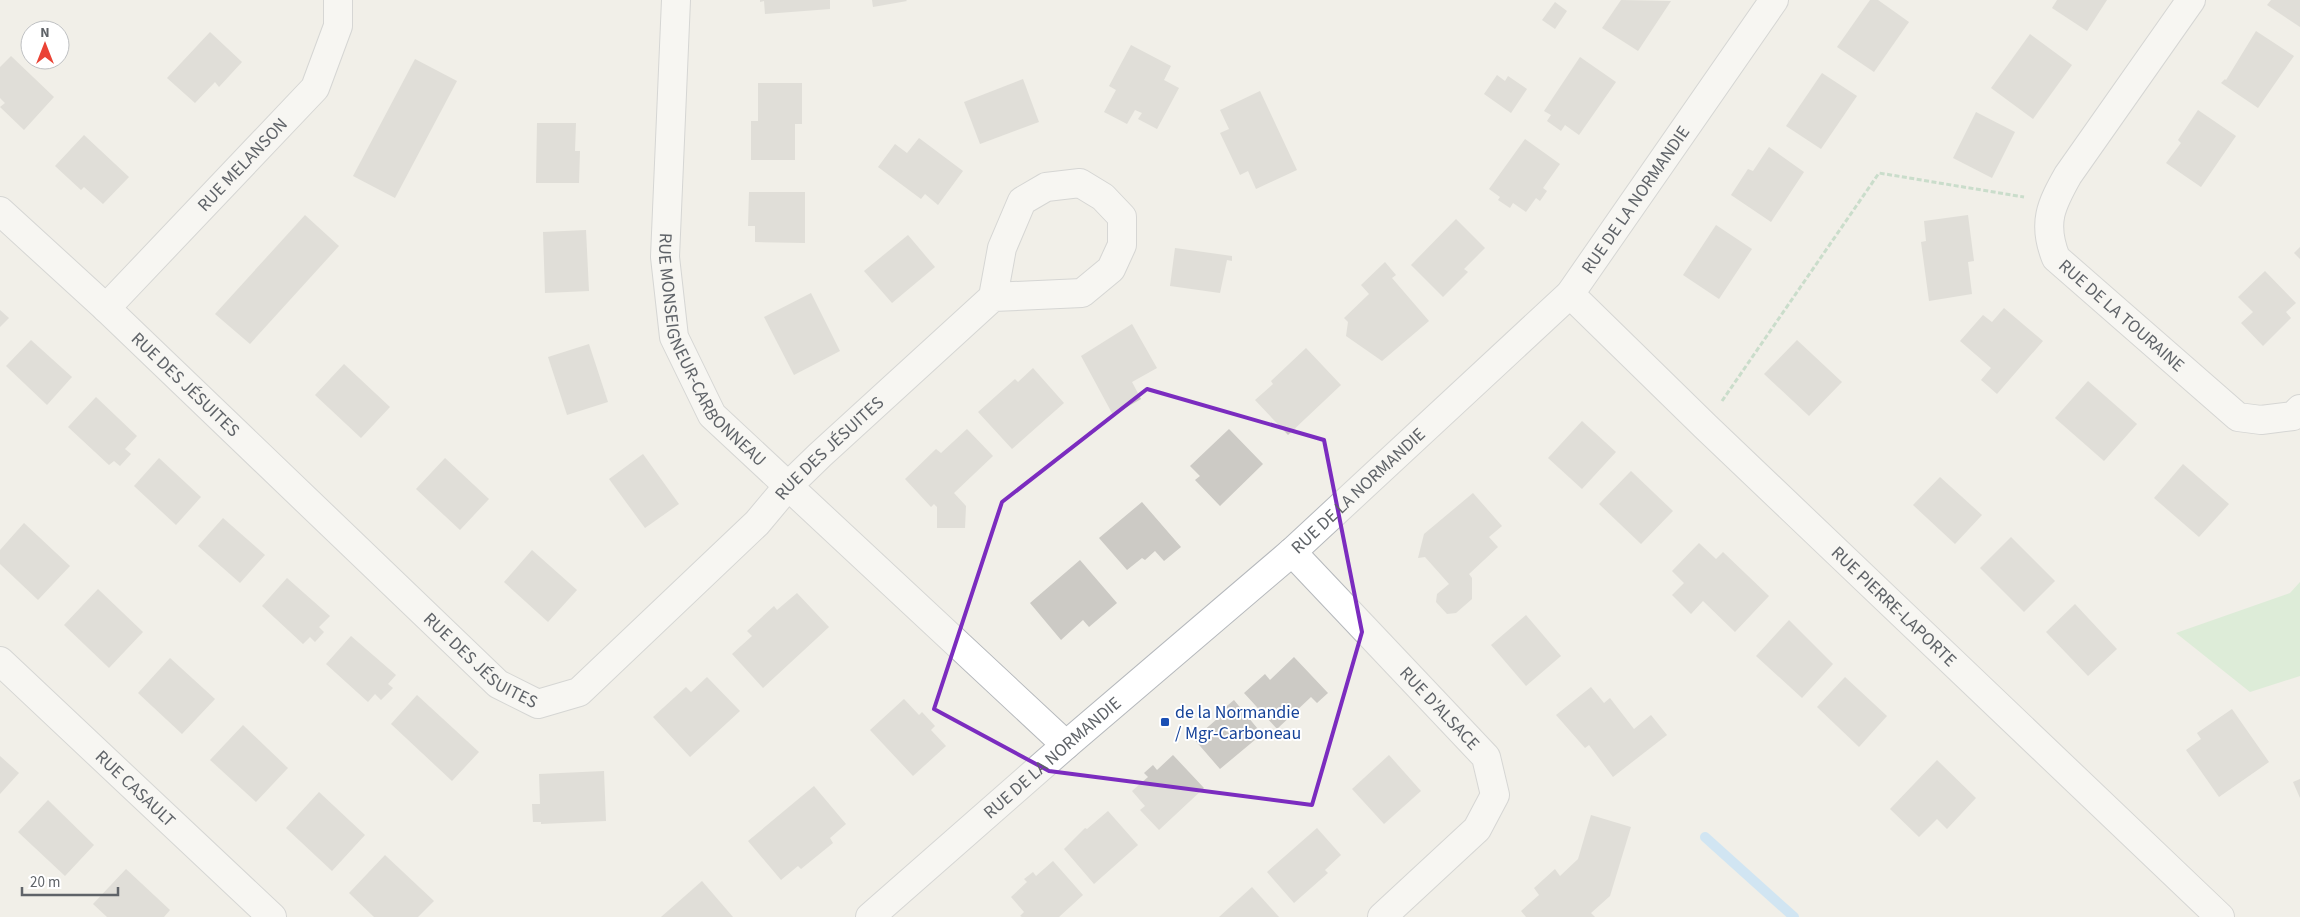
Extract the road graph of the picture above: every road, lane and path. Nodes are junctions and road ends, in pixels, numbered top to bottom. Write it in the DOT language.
graph roads {
  1 [pos="338,0"];
  2 [pos="676,0"];
  3 [pos="1774,0"];
  4 [pos="2191,0"];
  5 [pos="2053,202"];
  6 [pos="0,211"];
  7 [pos="1570,294"];
  8 [pos="993,296"];
  9 [pos="106,308"];
  10 [pos="2297,413"];
  11 [pos="1705,426"];
  12 [pos="788,486"];
  13 [pos="1292,552"];
  14 [pos="0,661"];
  15 [pos="1066,745"];
  16 [pos="262,913"];
  17 [pos="870,917"];
  18 [pos="1382,917"];
  19 [pos="2220,917"];
  1 -- 9 [label="street, RUE MELANSON"];
  2 -- 12 [label="street, RUE MONSEIGNEUR-CARBONNEAU"];
  3 -- 7 [label="street, RUE DE LA NORMANDIE"];
  4 -- 5 [label="street, RUE DE LA TOURAINE"];
  5 -- 10 [label="street, RUE DE LA TOURAINE"];
  5 -- 11 [label="path"];
  6 -- 9 [label="street, RUE DES JÉSUITES"];
  7 -- 11 [label="street, RUE PIERRE-LAPORTE"];
  7 -- 13 [label="street, RUE DE LA NORMANDIE"];
  8 -- 8 [label="street"];
  8 -- 12 [label="street, RUE DES JÉSUITES"];
  9 -- 12 [label="street, RUE DES JÉSUITES"];
  11 -- 19 [label="street, RUE PIERRE-LAPORTE"];
  12 -- 15 [label="street, RUE MONSEIGNEUR-CARBONNEAU"];
  13 -- 15 [label="street, RUE DE LA NORMANDIE"];
  13 -- 18 [label="street, RUE D'ALSACE"];
  14 -- 16 [label="street, RUE CASAULT"];
  15 -- 17 [label="street, RUE DE LA NORMANDIE"];
}
